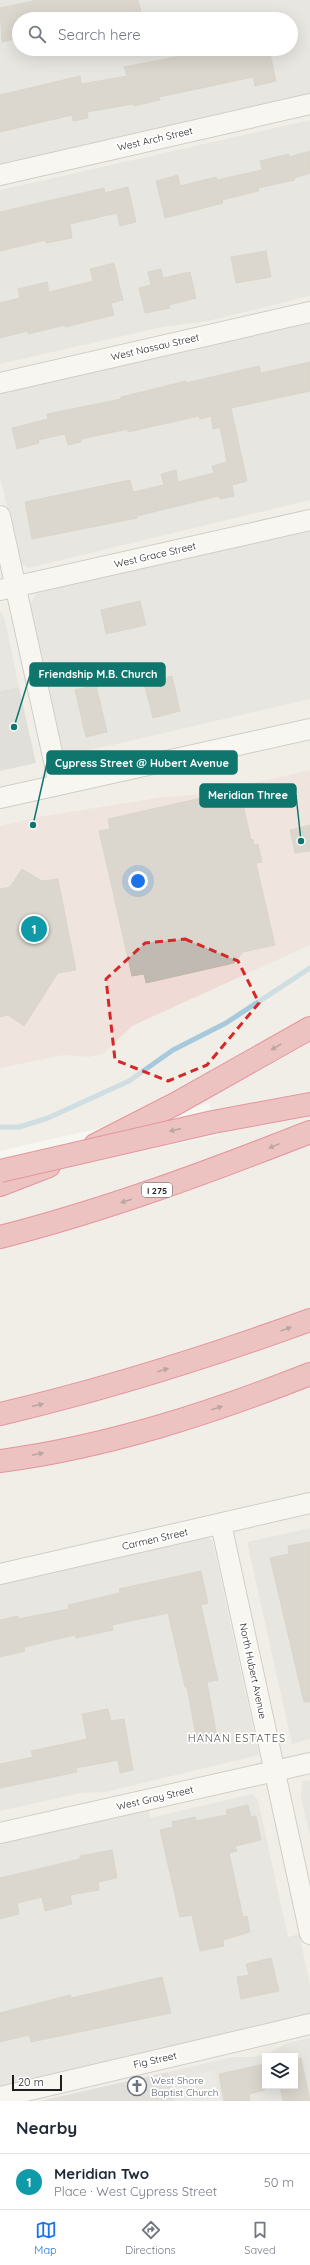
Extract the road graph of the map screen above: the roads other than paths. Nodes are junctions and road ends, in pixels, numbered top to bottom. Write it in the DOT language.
graph roads {
  1 [pos="310,104"];
  2 [pos="0,175"];
  3 [pos="310,312"];
  4 [pos="0,383"];
  5 [pos="0,516"];
  6 [pos="310,520"];
  7 [pos="8,588"];
  8 [pos="310,729"];
  9 [pos="59,784"];
  10 [pos="0,798"];
  11 [pos="310,1028"];
  12 [pos="310,1104"];
  13 [pos="310,1132"];
  14 [pos="0,1171"];
  15 [pos="0,1186"];
  16 [pos="0,1237"];
  17 [pos="310,1320"];
  18 [pos="310,1374"];
  19 [pos="0,1414"];
  20 [pos="0,1460"];
  21 [pos="310,1503"];
  22 [pos="221,1524"];
  23 [pos="0,1574"];
  24 [pos="310,1763"];
  25 [pos="275,1771"];
  26 [pos="0,1834"];
  27 [pos="310,1934"];
  28 [pos="310,2024"];
  29 [pos="0,2097"];
  1 -- 2 [label="street, West Arch Street"];
  3 -- 4 [label="street, West Nassau Street"];
  5 -- 7 [label="street"];
  6 -- 7 [label="street, West Grace Street"];
  7 -- 9 [label="street"];
  8 -- 9 [label="street"];
  9 -- 10 [label="street"];
  11 -- 15 [label="highway, one-way"];
  12 -- 14 [label="highway, one-way, bridge"];
  13 -- 16 [label="highway, I 275, one-way"];
  19 -- 17 [label="highway, one-way"];
  20 -- 18 [label="highway, one-way"];
  21 -- 22 [label="street, Carmen Street"];
  22 -- 23 [label="street, Carmen Street"];
  22 -- 25 [label="street, North Hubert Avenue"];
  24 -- 25 [label="street, West Gray Street"];
  25 -- 26 [label="street, West Gray Street"];
  25 -- 27 [label="street, North Hubert Avenue"];
  28 -- 29 [label="street, Fig Street"];
}
